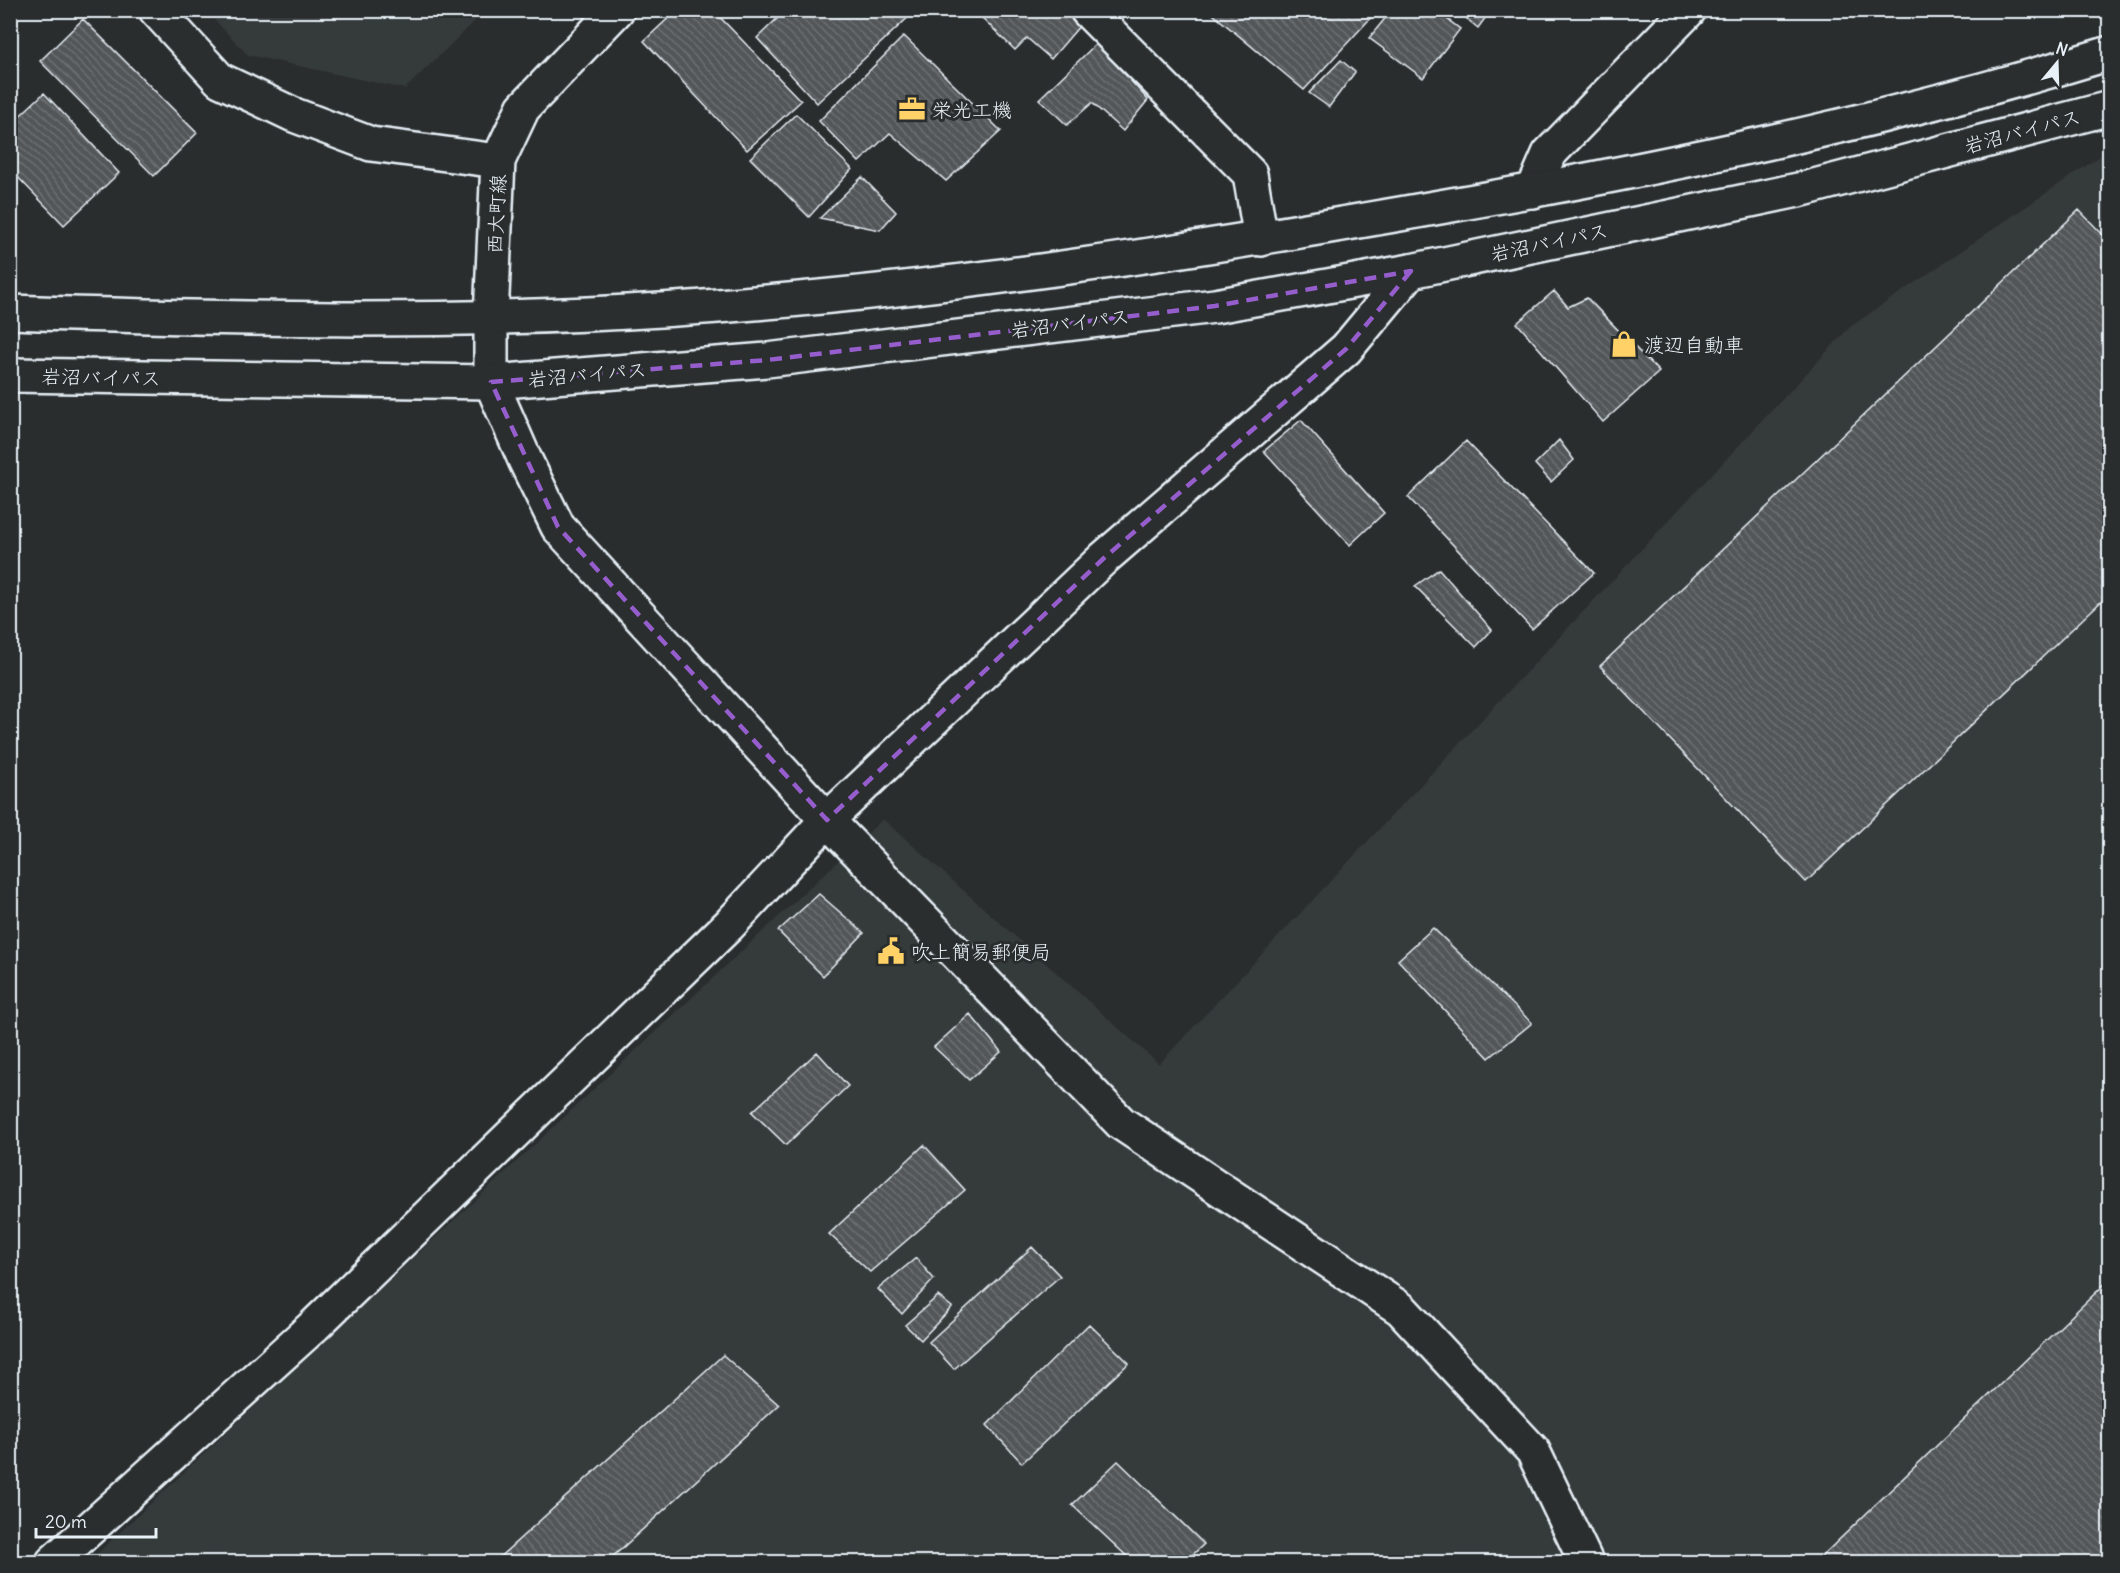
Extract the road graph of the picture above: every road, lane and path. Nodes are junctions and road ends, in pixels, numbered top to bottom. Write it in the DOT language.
graph roads {
  1 [pos="156,10"];
  2 [pos="617,10"];
  3 [pos="1087,10"];
  4 [pos="1689,10"];
  5 [pos="2109,53"];
  6 [pos="2109,108"];
  7 [pos="498,161"];
  8 [pos="1533,191"];
  9 [pos="1262,239"];
  10 [pos="1411,271"];
  11 [pos="10,312"];
  12 [pos="491,318"];
  13 [pos="10,375"];
  14 [pos="491,382"];
  15 [pos="827,820"];
  16 [pos="52,1563"];
  17 [pos="1586,1563"];
  1 -- 7 [label="main road"];
  2 -- 7 [label="main road, 西大町線"];
  3 -- 9 [label="main road"];
  4 -- 8 [label="main road"];
  5 -- 8 [label="main road"];
  6 -- 10 [label="main road, 岩沼バイパス"];
  7 -- 12 [label="main road, 西大町線"];
  8 -- 9 [label="main road"];
  9 -- 12 [label="main road"];
  10 -- 14 [label="main road, 岩沼バイパス"];
  10 -- 15 [label="main road"];
  11 -- 12 [label="main road"];
  12 -- 14 [label="main road, 西大町線"];
  13 -- 14 [label="main road, 岩沼バイパス"];
  14 -- 15 [label="main road"];
  15 -- 16 [label="main road"];
  15 -- 17 [label="main road"];
}
